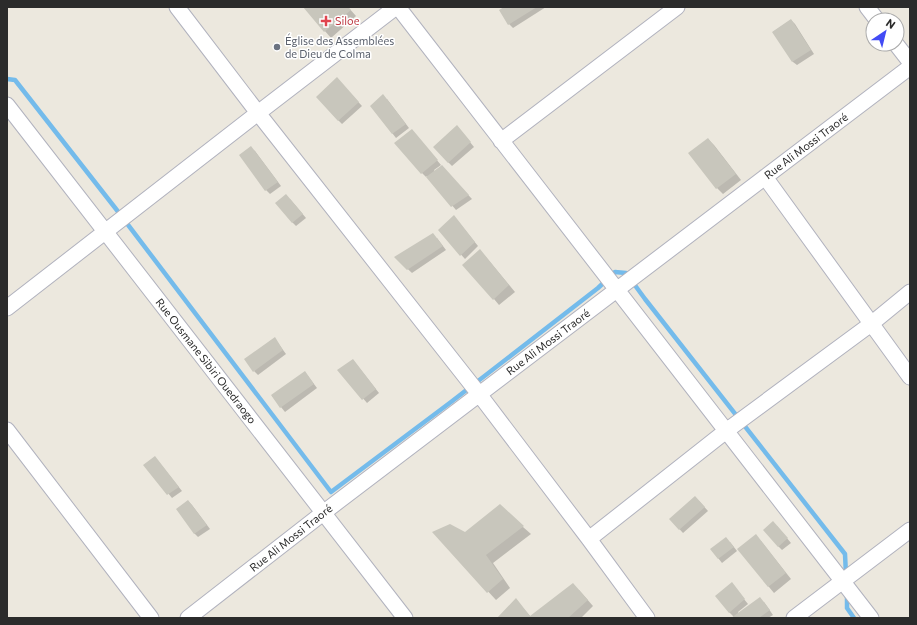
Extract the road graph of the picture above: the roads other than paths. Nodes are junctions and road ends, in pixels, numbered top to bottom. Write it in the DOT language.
graph roads {
  1 [pos="177,7"];
  2 [pos="397,7"];
  3 [pos="676,7"];
  4 [pos="902,52"];
  5 [pos="910,62"];
  6 [pos="910,67"];
  7 [pos="7,105"];
  8 [pos="258,113"];
  9 [pos="501,141"];
  10 [pos="765,177"];
  11 [pos="106,232"];
  12 [pos="617,290"];
  13 [pos="910,292"];
  14 [pos="7,308"];
  15 [pos="870,324"];
  16 [pos="910,377"];
  17 [pos="479,394"];
  18 [pos="7,430"];
  19 [pos="726,431"];
  20 [pos="323,512"];
  21 [pos="910,530"];
  22 [pos="589,539"];
  23 [pos="842,582"];
  24 [pos="151,618"];
  25 [pos="188,618"];
  26 [pos="405,618"];
  27 [pos="647,618"];
  28 [pos="794,618"];
  29 [pos="871,618"];
  1 -- 8 [label="street"];
  2 -- 8 [label="street"];
  2 -- 9 [label="street"];
  3 -- 9 [label="street"];
  4 -- 5 [label="street"];
  6 -- 10 [label="street, Rue Ali Mossi Traoré"];
  7 -- 11 [label="street, Rue Ousmane Sibiri Ouedraogo"];
  8 -- 11 [label="street"];
  8 -- 17 [label="street"];
  9 -- 12 [label="street"];
  10 -- 12 [label="street, Rue Ali Mossi Traoré"];
  10 -- 15 [label="street"];
  11 -- 14 [label="street"];
  11 -- 20 [label="street, Rue Ousmane Sibiri Ouedraogo"];
  12 -- 17 [label="street, Rue Ali Mossi Traoré"];
  12 -- 19 [label="street"];
  13 -- 15 [label="street"];
  15 -- 16 [label="street"];
  15 -- 19 [label="street"];
  17 -- 20 [label="street, Rue Ali Mossi Traoré"];
  17 -- 22 [label="street"];
  18 -- 24 [label="street"];
  19 -- 22 [label="street"];
  19 -- 23 [label="street"];
  20 -- 25 [label="street, Rue Ali Mossi Traoré"];
  20 -- 26 [label="street, Rue Ousmane Sibiri Ouedraogo"];
  21 -- 23 [label="street"];
  22 -- 27 [label="street"];
  23 -- 28 [label="street"];
  23 -- 29 [label="street"];
}
